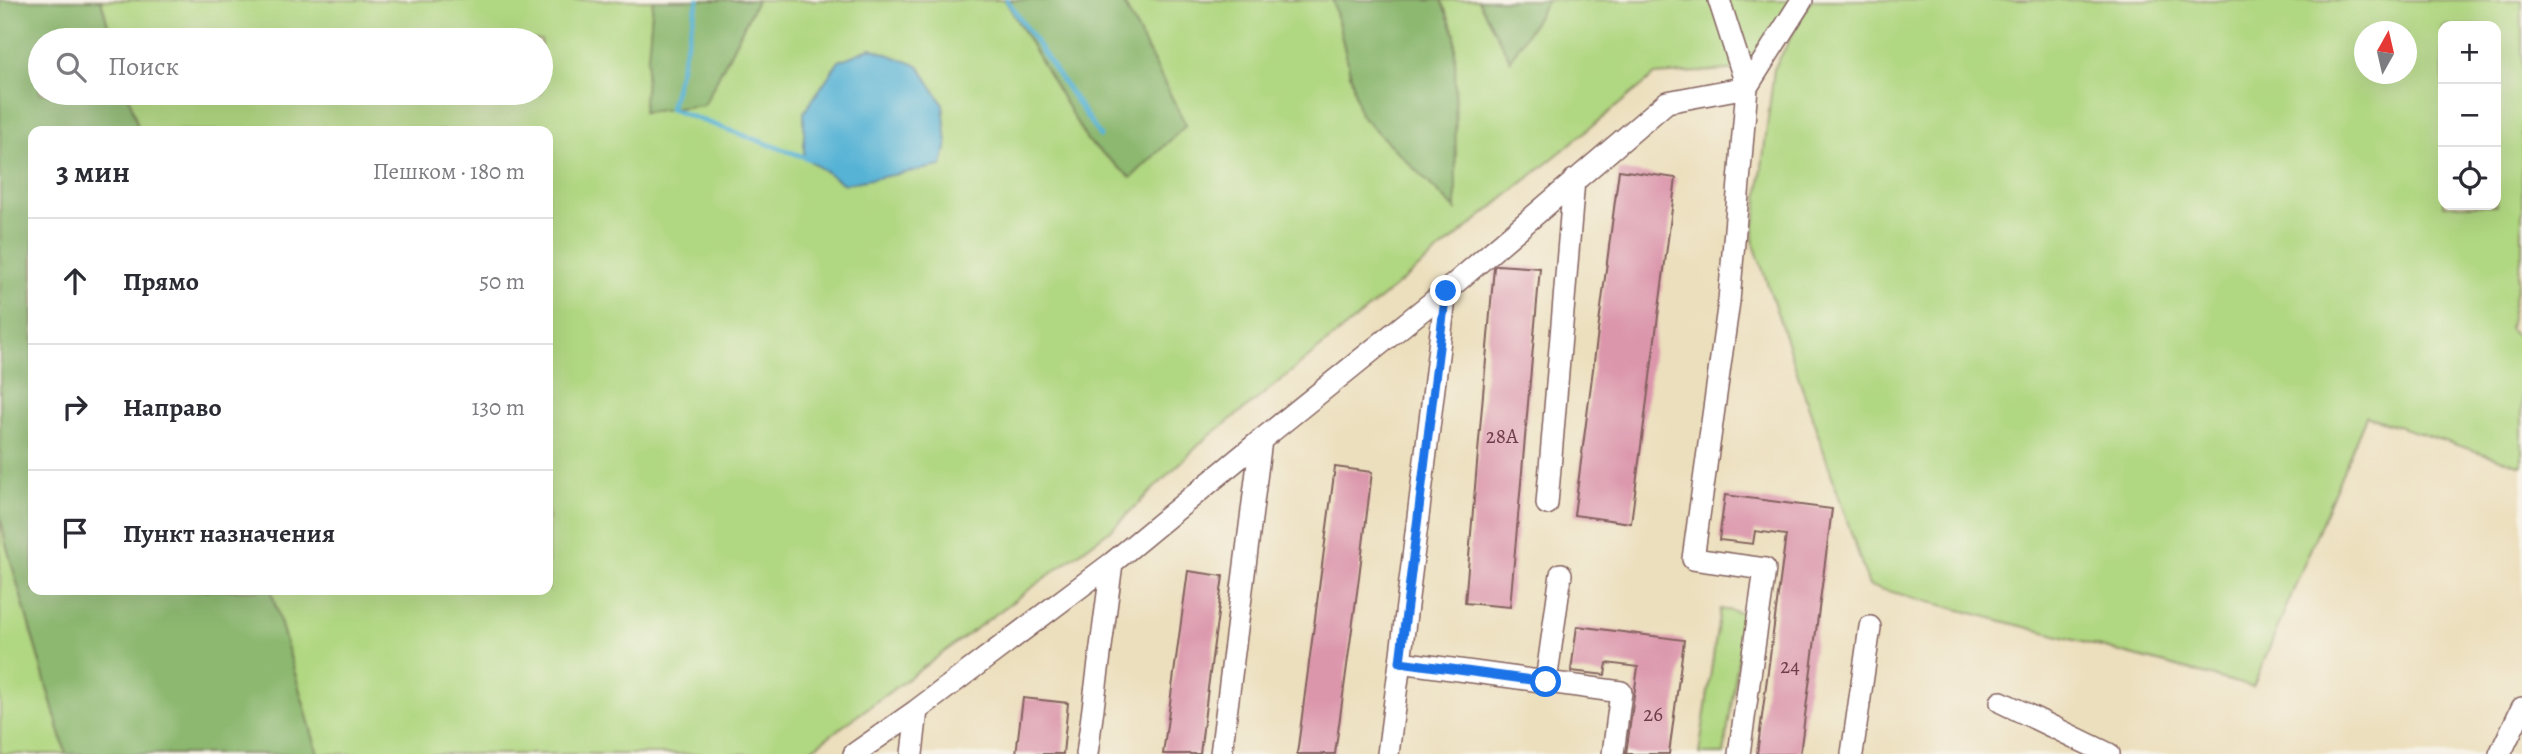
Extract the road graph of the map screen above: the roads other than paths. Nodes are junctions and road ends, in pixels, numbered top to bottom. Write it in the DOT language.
graph roads {
  1 [pos="1719,0"];
  2 [pos="1802,0"];
  3 [pos="1747,86"];
  4 [pos="1574,180"];
  5 [pos="1446,291"];
  6 [pos="1261,440"];
  7 [pos="1547,504"];
  8 [pos="1112,563"];
  9 [pos="1561,574"];
  10 [pos="1870,627"];
  11 [pos="1400,662"];
  12 [pos="1546,682"];
  13 [pos="2001,702"];
  14 [pos="2522,708"];
  15 [pos="917,710"];
  16 [pos="854,754"];
  17 [pos="912,754"];
  18 [pos="1087,754"];
  19 [pos="1221,754"];
  20 [pos="1388,754"];
  21 [pos="1613,754"];
  22 [pos="1739,754"];
  23 [pos="1852,754"];
  24 [pos="2109,754"];
  25 [pos="2500,754"];
  1 -- 3 [label="street"];
  2 -- 3 [label="street"];
  3 -- 4 [label="street"];
  3 -- 22 [label="street"];
  4 -- 5 [label="street"];
  4 -- 7 [label="street"];
  5 -- 6 [label="street"];
  5 -- 11 [label="street"];
  6 -- 8 [label="street"];
  6 -- 19 [label="street"];
  8 -- 15 [label="street"];
  8 -- 18 [label="street"];
  9 -- 12 [label="street"];
  10 -- 23 [label="street"];
  11 -- 12 [label="street"];
  11 -- 20 [label="street"];
  12 -- 21 [label="street"];
  13 -- 24 [label="street"];
  14 -- 25 [label="street"];
  15 -- 16 [label="street"];
  15 -- 17 [label="street"];
}
